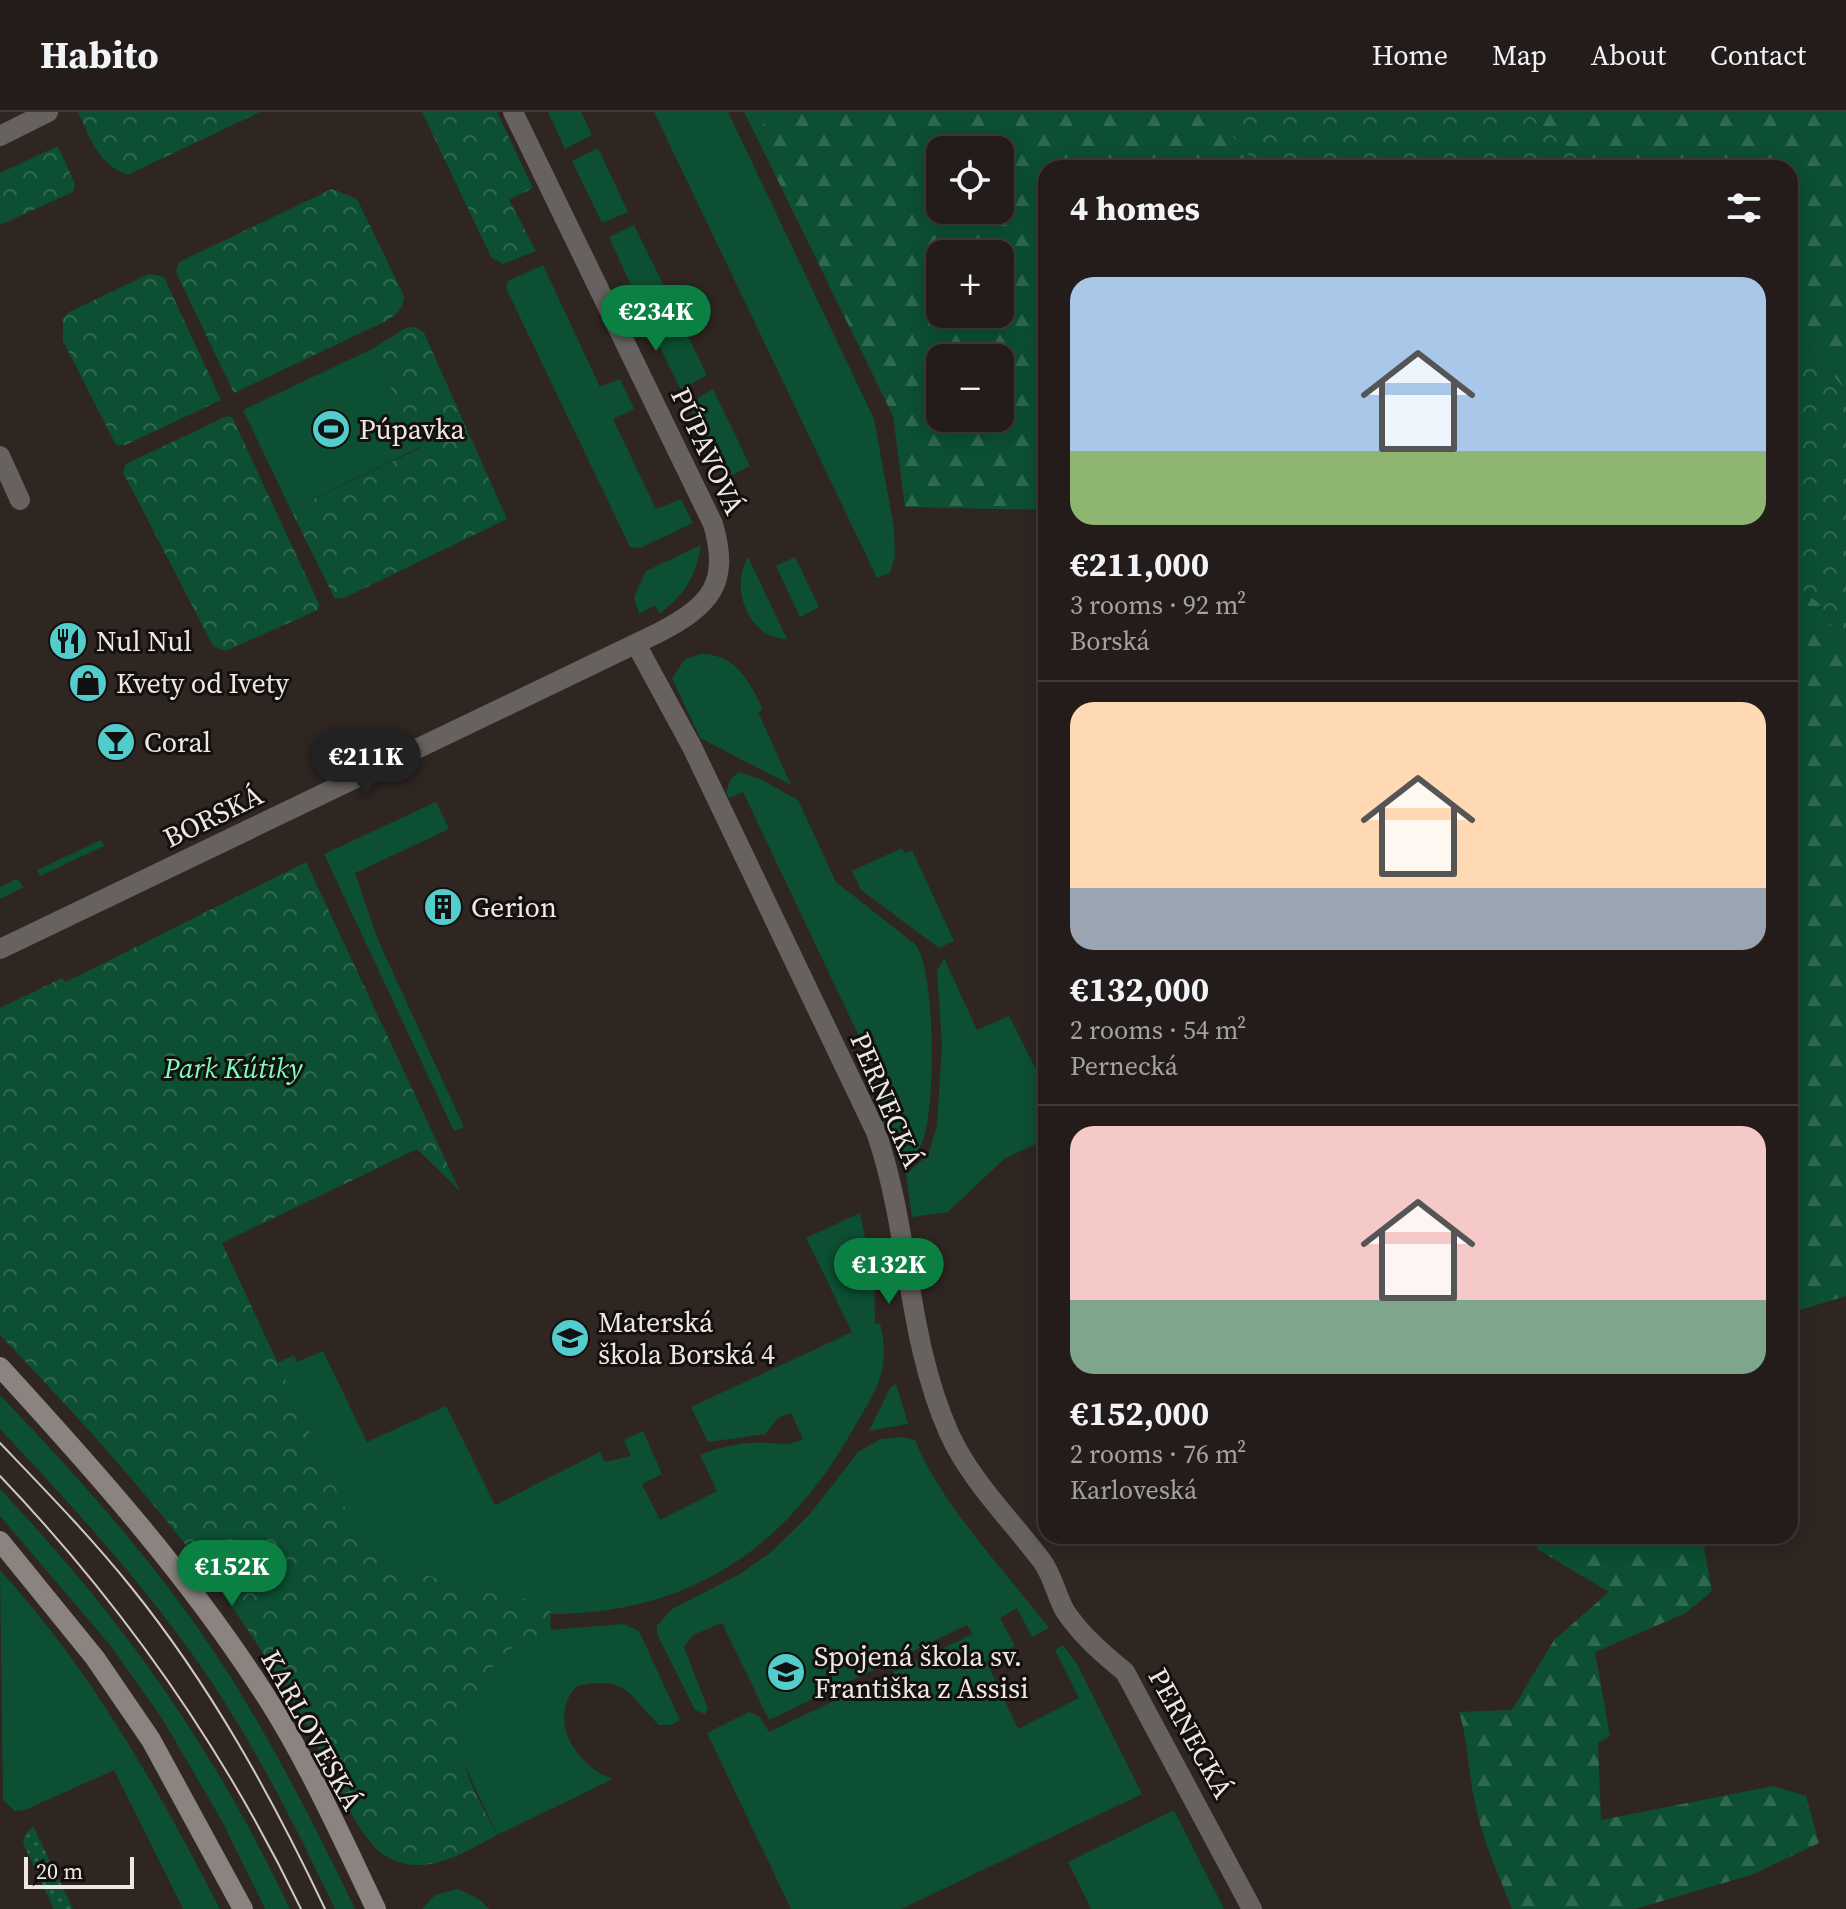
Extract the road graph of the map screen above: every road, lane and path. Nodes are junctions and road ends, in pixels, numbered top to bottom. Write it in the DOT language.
graph roads {
  1 [pos="48,112"];
  2 [pos="513,112"];
  3 [pos="0,136"];
  4 [pos="0,456"];
  5 [pos="20,500"];
  6 [pos="706,603"];
  7 [pos="636,644"];
  8 [pos="0,949"];
  9 [pos="0,1367"];
  10 [pos="0,1541"];
  11 [pos="243,1909"];
  12 [pos="376,1909"];
  13 [pos="1252,1909"];
  1 -- 3 [label="street"];
  2 -- 6 [label="street, PÚPAVOVÁ"];
  4 -- 5 [label="street"];
  6 -- 7 [label="street, BORSKÁ"];
  7 -- 8 [label="street, BORSKÁ"];
  7 -- 13 [label="street, PERNECKÁ"];
  9 -- 12 [label="main road, KARLOVESKÁ"];
  10 -- 11 [label="main road"];
}
